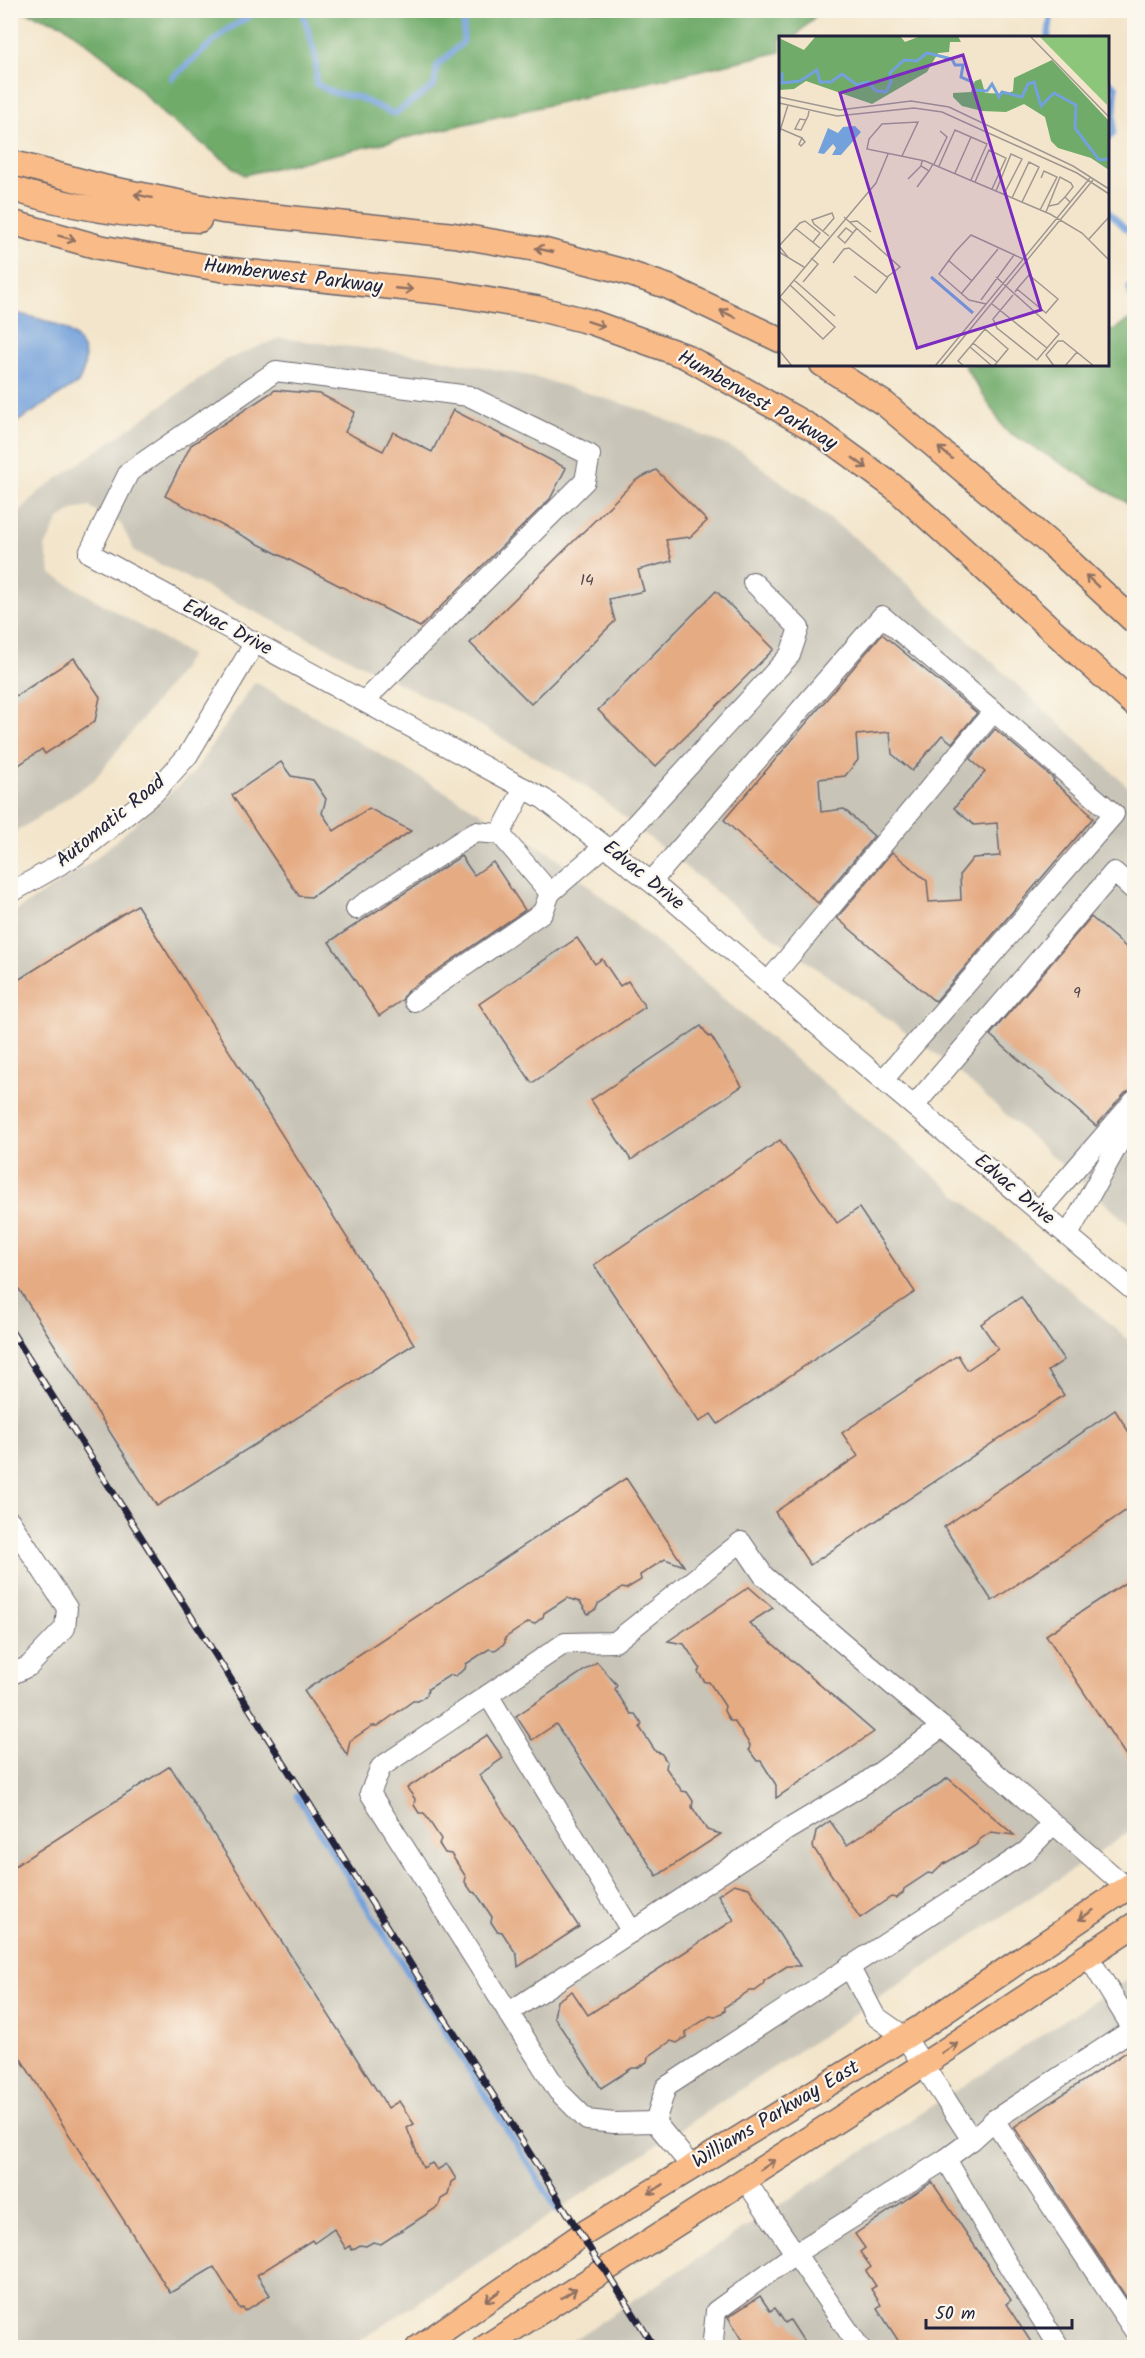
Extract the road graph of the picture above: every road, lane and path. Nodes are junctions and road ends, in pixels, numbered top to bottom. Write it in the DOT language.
graph roads {
  1 [pos="10,162"];
  2 [pos="10,188"];
  3 [pos="10,222"];
  4 [pos="363,227"];
  5 [pos="779,340"];
  6 [pos="825,366"];
  7 [pos="753,582"];
  8 [pos="1134,621"];
  9 [pos="254,644"];
  10 [pos="364,700"];
  11 [pos="1134,704"];
  12 [pos="994,711"];
  13 [pos="524,788"];
  14 [pos="500,834"];
  15 [pos="608,848"];
  16 [pos="651,882"];
  17 [pos="1134,890"];
  18 [pos="550,893"];
  19 [pos="10,894"];
  20 [pos="356,909"];
  21 [pos="768,982"];
  22 [pos="414,1001"];
  23 [pos="884,1080"];
  24 [pos="1134,1101"];
  25 [pos="914,1106"];
  26 [pos="1134,1126"];
  27 [pos="1039,1211"];
  28 [pos="1068,1235"];
  29 [pos="1132,1286"];
  30 [pos="10,1521"];
  31 [pos="10,1675"];
  32 [pos="488,1695"];
  33 [pos="942,1727"];
  34 [pos="1053,1824"];
  35 [pos="1131,1885"];
  36 [pos="1134,1925"];
  37 [pos="632,1932"];
  38 [pos="1088,1956"];
  39 [pos="849,1966"];
  40 [pos="508,2013"];
  41 [pos="1134,2030"];
  42 [pos="905,2037"];
  43 [pos="923,2065"];
  44 [pos="994,2120"];
  45 [pos="655,2122"];
  46 [pos="972,2140"];
  47 [pos="946,2159"];
  48 [pos="692,2167"];
  49 [pos="745,2180"];
  50 [pos="796,2253"];
  51 [pos="1134,2330"];
  52 [pos="418,2348"];
  53 [pos="484,2348"];
  54 [pos="715,2348"];
  55 [pos="860,2348"];
  56 [pos="1060,2348"];
  4 -- 1 [label="main road, one-way"];
  2 -- 4 [label="main road"];
  3 -- 11 [label="main road, Humberwest Parkway, one-way"];
  5 -- 4 [label="main road, one-way"];
  8 -- 6 [label="main road, one-way"];
  7 -- 15 [label="street"];
  9 -- 10 [label="street, Edvac Drive"];
  9 -- 10 [label="street, Edvac Drive"];
  9 -- 19 [label="street, Automatic Road"];
  10 -- 13 [label="street, Edvac Drive"];
  12 -- 16 [label="street"];
  12 -- 21 [label="street"];
  12 -- 23 [label="street"];
  13 -- 14 [label="street"];
  13 -- 15 [label="street, Edvac Drive"];
  14 -- 18 [label="street"];
  14 -- 20 [label="street"];
  15 -- 16 [label="street, Edvac Drive"];
  15 -- 18 [label="street"];
  16 -- 21 [label="street, Edvac Drive"];
  17 -- 25 [label="street"];
  18 -- 22 [label="street"];
  21 -- 23 [label="street, Edvac Drive"];
  23 -- 25 [label="street, Edvac Drive"];
  24 -- 27 [label="street"];
  25 -- 27 [label="street, Edvac Drive"];
  26 -- 28 [label="street"];
  27 -- 28 [label="street, Edvac Drive"];
  28 -- 29 [label="street, Edvac Drive"];
  30 -- 31 [label="street"];
  32 -- 33 [label="street"];
  32 -- 37 [label="street"];
  32 -- 40 [label="street"];
  33 -- 34 [label="street"];
  33 -- 37 [label="street"];
  34 -- 35 [label="street"];
  34 -- 39 [label="street"];
  35 -- 42 [label="main road, Williams Parkway East, one-way"];
  36 -- 38 [label="main road, Williams Parkway East"];
  37 -- 40 [label="street"];
  38 -- 41 [label="street"];
  43 -- 38 [label="main road, Williams Parkway East, one-way"];
  39 -- 42 [label="street"];
  39 -- 45 [label="street"];
  40 -- 45 [label="street"];
  41 -- 44 [label="street"];
  42 -- 43 [label="street"];
  42 -- 48 [label="main road, Williams Parkway East"];
  43 -- 46 [label="street"];
  49 -- 43 [label="main road, Williams Parkway East, one-way"];
  44 -- 46 [label="street"];
  44 -- 51 [label="street"];
  45 -- 48 [label="street"];
  46 -- 47 [label="street"];
  47 -- 50 [label="street"];
  47 -- 56 [label="street"];
  48 -- 52 [label="main road, Williams Parkway East, one-way"];
  49 -- 50 [label="street"];
  53 -- 49 [label="main road, Williams Parkway East, one-way"];
  50 -- 54 [label="street"];
  50 -- 55 [label="street"];
}
